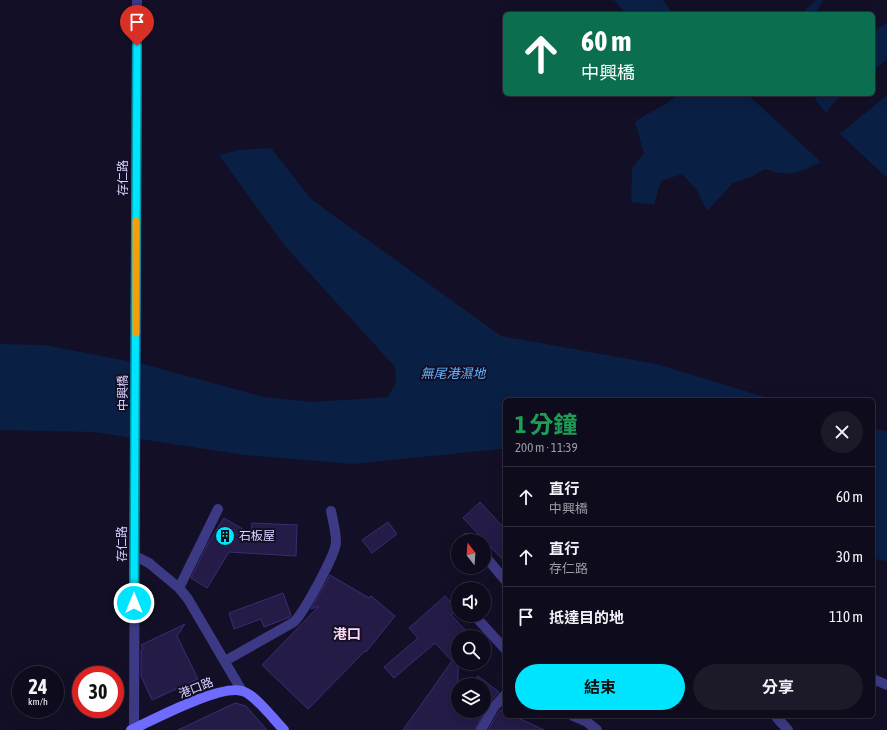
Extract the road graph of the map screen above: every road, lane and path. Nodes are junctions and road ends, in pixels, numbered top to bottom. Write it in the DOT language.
graph roads {
  1 [pos="137,0"];
  2 [pos="136,356"];
  3 [pos="136,431"];
  4 [pos="218,509"];
  5 [pos="332,511"];
  6 [pos="134,556"];
  7 [pos="491,564"];
  8 [pos="503,578"];
  9 [pos="179,588"];
  10 [pos="480,622"];
  11 [pos="503,647"];
  12 [pos="225,661"];
  13 [pos="875,680"];
  14 [pos="887,685"];
  15 [pos="242,690"];
  16 [pos="503,700"];
  17 [pos="777,718"];
  18 [pos="588,719"];
  19 [pos="133,729"];
  20 [pos="284,730"];
  21 [pos="482,730"];
  22 [pos="597,730"];
  23 [pos="788,730"];
  1 -- 2 [label="street, 存仁路"];
  2 -- 3 [label="street, 中興橋"];
  3 -- 6 [label="street, 存仁路"];
  4 -- 9 [label="street"];
  5 -- 12 [label="street"];
  6 -- 9 [label="street"];
  6 -- 19 [label="street, 存仁路"];
  7 -- 8 [label="street"];
  9 -- 12 [label="street"];
  10 -- 11 [label="street"];
  12 -- 15 [label="street"];
  13 -- 14 [label="street"];
  15 -- 19 [label="street, 港口路"];
  15 -- 20 [label="street"];
  16 -- 21 [label="street"];
  17 -- 23 [label="street"];
  18 -- 22 [label="street"];
}
